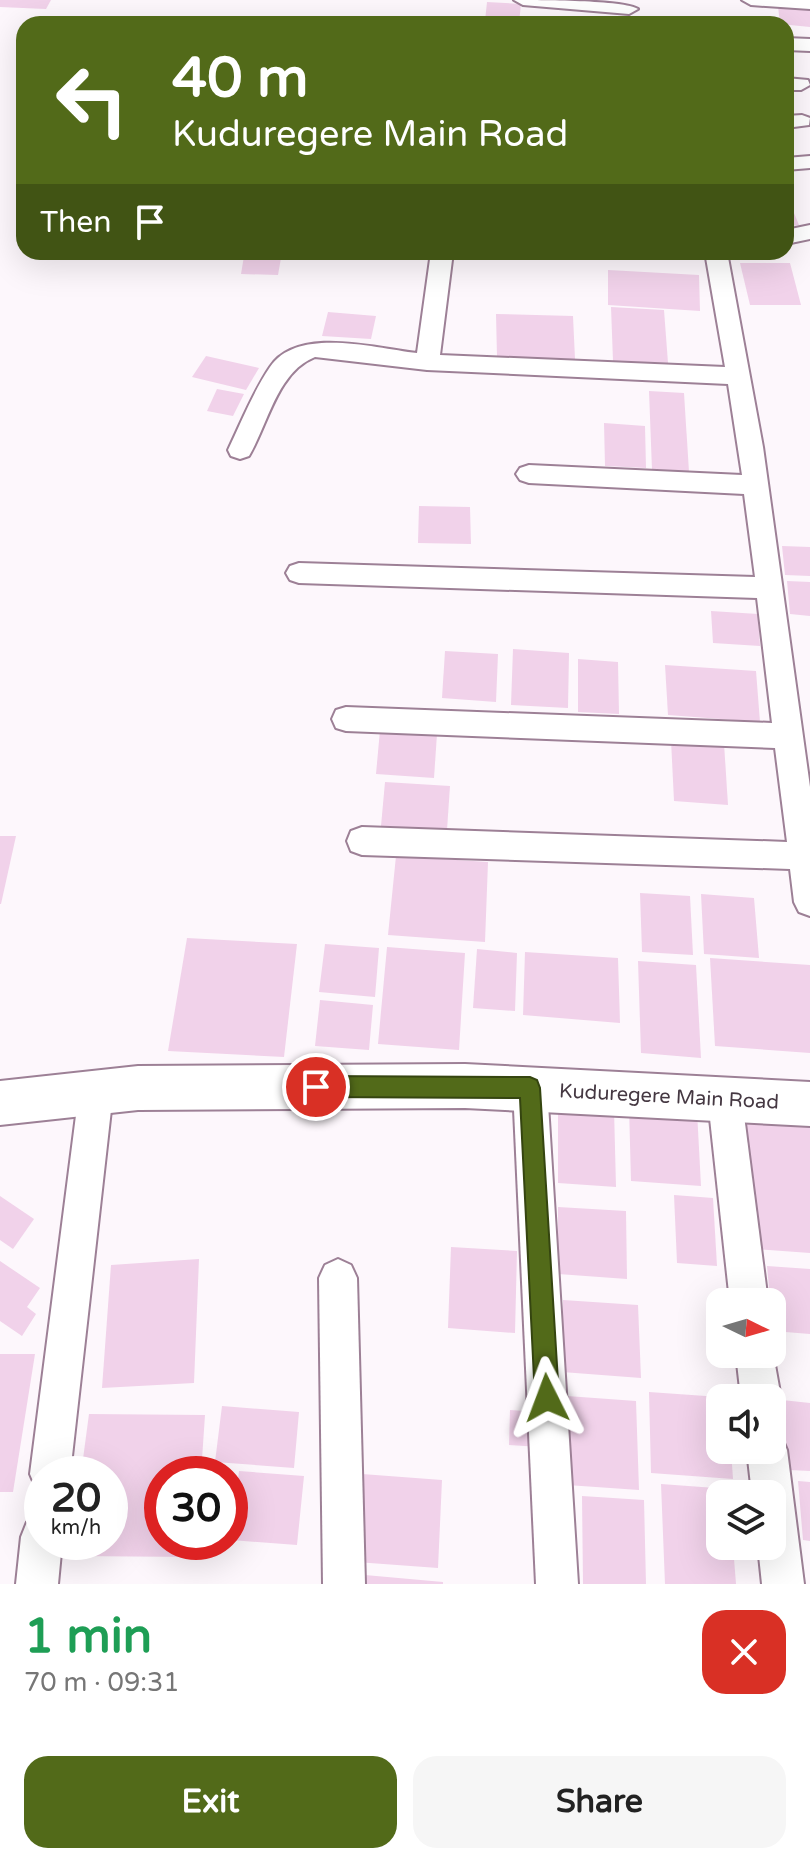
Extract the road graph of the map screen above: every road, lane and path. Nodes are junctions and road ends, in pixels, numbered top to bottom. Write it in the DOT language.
graph roads {
  1 [pos="523,0"];
  2 [pos="751,0"];
  3 [pos="810,4"];
  4 [pos="629,11"];
  5 [pos="441,260"];
  6 [pos="717,260"];
  7 [pos="427,362"];
  8 [pos="738,376"];
  9 [pos="240,450"];
  10 [pos="529,474"];
  11 [pos="754,485"];
  12 [pos="299,573"];
  13 [pos="770,588"];
  14 [pos="346,719"];
  15 [pos="787,736"];
  16 [pos="362,841"];
  17 [pos="803,856"];
  18 [pos="810,902"];
  19 [pos="530,1088"];
  20 [pos="96,1092"];
  21 [pos="725,1100"];
  22 [pos="0,1103"];
  23 [pos="810,1104"];
  24 [pos="338,1278"];
  25 [pos="747,1288"];
  26 [pos="52,1456"];
  27 [pos="769,1464"];
  28 [pos="40,1560"];
  29 [pos="37,1584"];
  30 [pos="344,1584"];
  31 [pos="557,1584"];
  32 [pos="783,1584"];
  1 -- 4 [label="street"];
  2 -- 3 [label="street"];
  5 -- 7 [label="street"];
  6 -- 8 [label="street"];
  7 -- 8 [label="street"];
  7 -- 9 [label="street"];
  8 -- 11 [label="street"];
  10 -- 11 [label="street"];
  11 -- 13 [label="street"];
  12 -- 13 [label="street"];
  13 -- 15 [label="street"];
  14 -- 15 [label="street"];
  15 -- 17 [label="street"];
  16 -- 17 [label="street"];
  17 -- 18 [label="street"];
  19 -- 20 [label="street, Kuduregere Main Road"];
  19 -- 21 [label="street, Kuduregere Main Road"];
  19 -- 31 [label="street"];
  20 -- 22 [label="street, Kuduregere Main Road"];
  20 -- 26 [label="street"];
  21 -- 23 [label="street, Kuduregere Main Road"];
  21 -- 25 [label="street"];
  24 -- 30 [label="street"];
  27 -- 32 [label="street"];
  28 -- 29 [label="street"];
}
